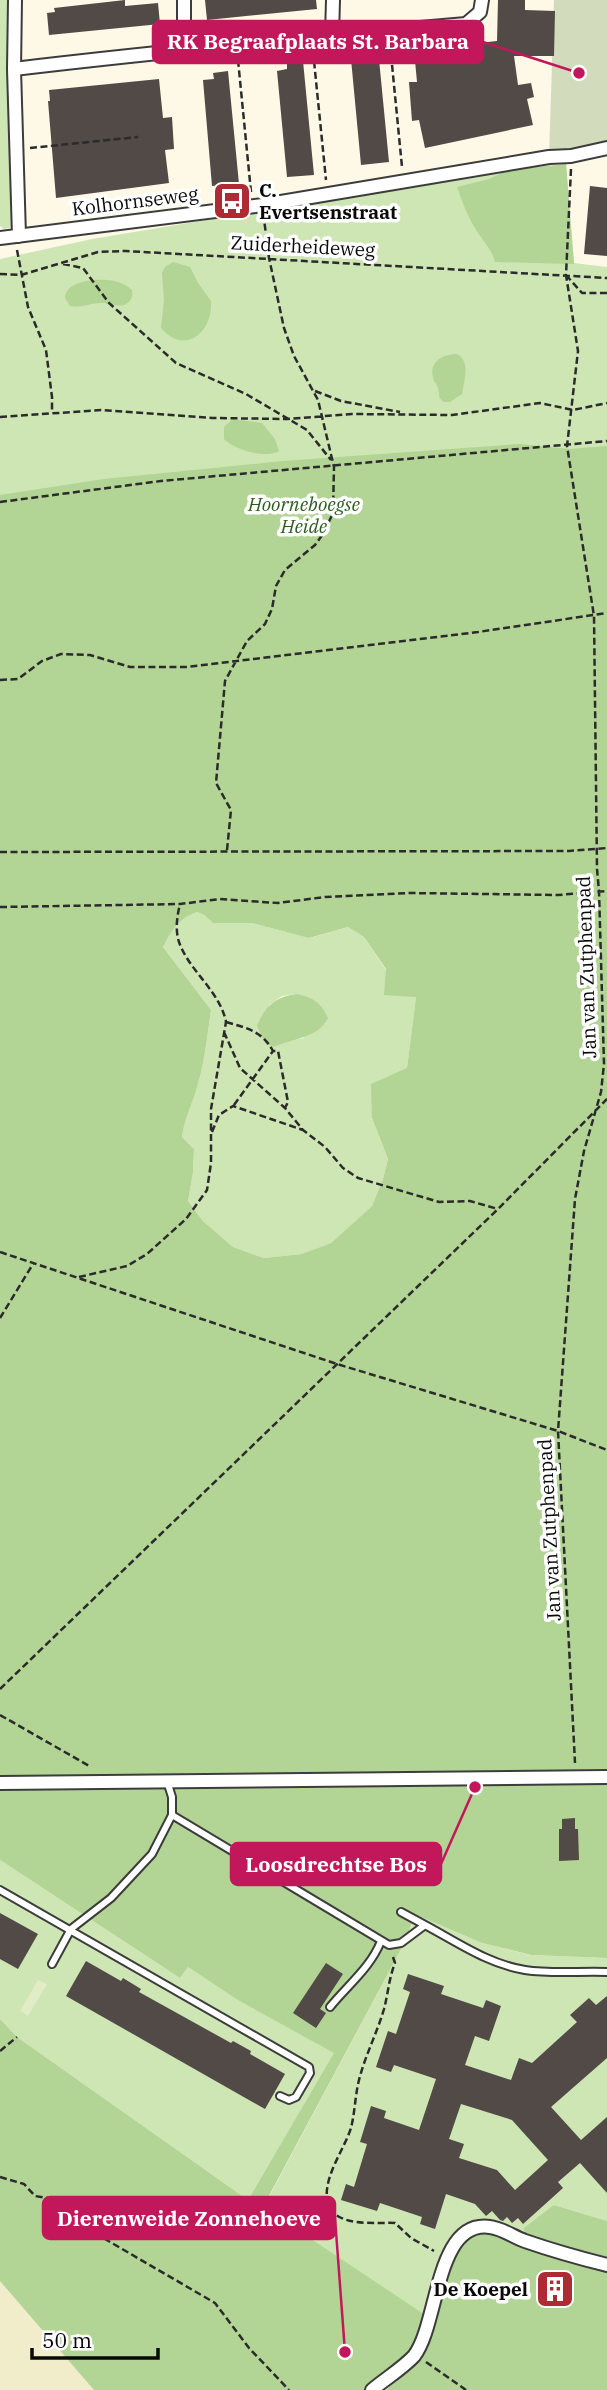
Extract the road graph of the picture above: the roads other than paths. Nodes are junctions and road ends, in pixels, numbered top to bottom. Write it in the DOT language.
graph roads {
  1 [pos="15,0"];
  2 [pos="184,0"];
  3 [pos="333,0"];
  4 [pos="482,0"];
  5 [pos="332,36"];
  6 [pos="184,49"];
  7 [pos="14,68"];
  8 [pos="607,148"];
  9 [pos="16,236"];
  10 [pos="0,238"];
  11 [pos="607,1777"];
  12 [pos="167,1781"];
  13 [pos="0,1783"];
  14 [pos="172,1815"];
  15 [pos="0,1890"];
  16 [pos="401,1912"];
  17 [pos="425,1925"];
  18 [pos="71,1929"];
  19 [pos="381,1941"];
  20 [pos="52,1964"];
  21 [pos="607,1972"];
  22 [pos="330,2007"];
  23 [pos="280,2095"];
  24 [pos="607,2265"];
  25 [pos="372,2390"];
  1 -- 7 [label="street"];
  2 -- 6 [label="street"];
  3 -- 5 [label="street"];
  4 -- 5 [label="street"];
  5 -- 6 [label="street"];
  6 -- 7 [label="street"];
  7 -- 9 [label="street"];
  8 -- 9 [label="street, Kolhornseweg"];
  9 -- 10 [label="street, Kolhornseweg"];
  11 -- 12 [label="street"];
  12 -- 13 [label="street"];
  12 -- 14 [label="lane"];
  14 -- 18 [label="lane"];
  14 -- 19 [label="lane"];
  15 -- 18 [label="lane"];
  16 -- 17 [label="lane"];
  17 -- 19 [label="lane"];
  17 -- 21 [label="lane"];
  18 -- 20 [label="lane"];
  18 -- 23 [label="lane"];
  19 -- 22 [label="lane"];
  24 -- 25 [label="street"];
}
